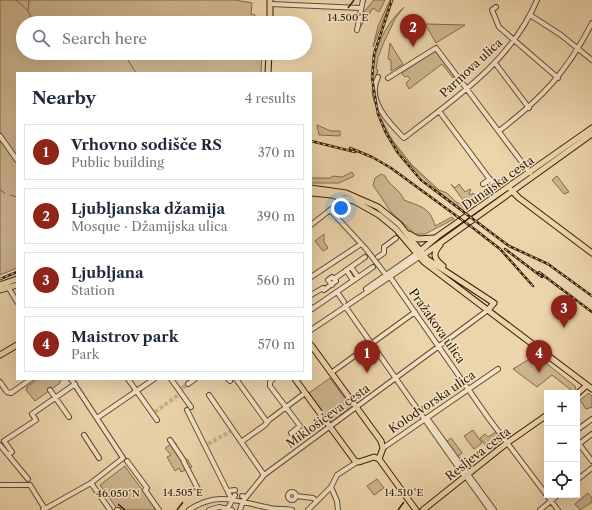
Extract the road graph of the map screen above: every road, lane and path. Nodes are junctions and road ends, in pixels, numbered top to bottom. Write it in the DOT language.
graph roads {
  1 [pos="319,0"];
  2 [pos="363,0"];
  3 [pos="537,0"];
  4 [pos="270,2"];
  5 [pos="319,6"];
  6 [pos="496,7"];
  7 [pos="361,8"];
  8 [pos="530,15"];
  9 [pos="270,16"];
  10 [pos="592,23"];
  11 [pos="357,30"];
  12 [pos="515,41"];
  13 [pos="578,48"];
  14 [pos="269,60"];
  15 [pos="592,60"];
  16 [pos="495,63"];
  17 [pos="268,72"];
  18 [pos="378,77"];
  19 [pos="388,78"];
  20 [pos="558,78"];
  21 [pos="467,88"];
  22 [pos="529,108"];
  23 [pos="439,111"];
  24 [pos="592,128"];
  25 [pos="499,131"];
  26 [pos="592,134"];
  27 [pos="0,136"];
  28 [pos="16,159"];
  29 [pos="530,173"];
  30 [pos="490,179"];
  31 [pos="483,184"];
  32 [pos="494,184"];
  33 [pos="312,188"];
  34 [pos="511,190"];
  35 [pos="312,193"];
  36 [pos="342,198"];
  37 [pos="330,210"];
  38 [pos="312,224"];
  39 [pos="402,228"];
  40 [pos="410,237"];
  41 [pos="436,237"];
  42 [pos="396,238"];
  43 [pos="444,240"];
  44 [pos="361,244"];
  45 [pos="592,253"];
  46 [pos="420,254"];
  47 [pos="365,257"];
  48 [pos="378,257"];
  49 [pos="351,267"];
  50 [pos="373,267"];
  51 [pos="346,270"];
  52 [pos="388,275"];
  53 [pos="450,275"];
  54 [pos="312,277"];
  55 [pos="332,277"];
  56 [pos="358,277"];
  57 [pos="16,280"];
  58 [pos="353,280"];
  59 [pos="333,284"];
  60 [pos="0,285"];
  61 [pos="8,285"];
  62 [pos="16,285"];
  63 [pos="0,290"];
  64 [pos="338,291"];
  65 [pos="312,294"];
  66 [pos="16,300"];
  67 [pos="344,304"];
  68 [pos="312,309"];
  69 [pos="488,310"];
  70 [pos="415,312"];
  71 [pos="312,329"];
  72 [pos="372,344"];
  73 [pos="16,346"];
  74 [pos="312,346"];
  75 [pos="440,347"];
  76 [pos="0,355"];
  77 [pos="498,369"];
  78 [pos="331,373"];
  79 [pos="396,379"];
  80 [pos="30,380"];
  81 [pos="72,380"];
  82 [pos="129,380"];
  83 [pos="153,380"];
  84 [pos="172,380"];
  85 [pos="194,380"];
  86 [pos="237,380"];
  87 [pos="273,380"];
  88 [pos="296,380"];
  89 [pos="0,382"];
  90 [pos="74,384"];
  91 [pos="188,384"];
  92 [pos="587,385"];
  93 [pos="469,389"];
  94 [pos="592,389"];
  95 [pos="50,390"];
  96 [pos="137,391"];
  97 [pos="580,391"];
  98 [pos="304,393"];
  99 [pos="209,395"];
  100 [pos="55,398"];
  101 [pos="285,406"];
  102 [pos="355,409"];
  103 [pos="69,417"];
  104 [pos="97,418"];
  105 [pos="544,418"];
  106 [pos="426,419"];
  107 [pos="592,419"];
  108 [pos="157,420"];
  109 [pos="267,422"];
  110 [pos="331,426"];
  111 [pos="580,428"];
  112 [pos="291,433"];
  113 [pos="592,434"];
  114 [pos="84,435"];
  115 [pos="170,440"];
  116 [pos="241,442"];
  117 [pos="580,442"];
  118 [pos="507,444"];
  119 [pos="0,445"];
  120 [pos="580,445"];
  121 [pos="383,448"];
  122 [pos="590,454"];
  123 [pos="8,455"];
  124 [pos="378,457"];
  125 [pos="99,458"];
  126 [pos="125,459"];
  127 [pos="592,461"];
  128 [pos="357,462"];
  129 [pos="592,469"];
  130 [pos="264,475"];
  131 [pos="466,475"];
  132 [pos="580,478"];
  133 [pos="28,479"];
  134 [pos="91,483"];
  135 [pos="0,485"];
  136 [pos="228,487"];
  137 [pos="331,487"];
  138 [pos="235,490"];
  139 [pos="199,491"];
  140 [pos="235,495"];
  141 [pos="296,496"];
  142 [pos="243,497"];
  143 [pos="554,498"];
  144 [pos="220,499"];
  145 [pos="232,500"];
  146 [pos="317,501"];
  147 [pos="550,501"];
  148 [pos="44,509"];
  149 [pos="188,509"];
  150 [pos="219,509"];
  151 [pos="273,509"];
  152 [pos="110,510"];
  153 [pos="159,510"];
  154 [pos="209,510"];
  155 [pos="228,510"];
  156 [pos="240,510"];
  157 [pos="292,510"];
  158 [pos="308,510"];
  159 [pos="338,510"];
  160 [pos="416,510"];
  161 [pos="423,510"];
  162 [pos="490,510"];
  163 [pos="494,510"];
  164 [pos="540,510"];
  165 [pos="558,510"];
  1 -- 5 [label="street"];
  2 -- 7 [label="street"];
  3 -- 8 [label="street, Parmova ulica"];
  4 -- 5 [label="street"];
  4 -- 9 [label="main road"];
  5 -- 7 [label="street"];
  6 -- 12 [label="street"];
  7 -- 11 [label="street"];
  8 -- 12 [label="street, Parmova ulica"];
  8 -- 13 [label="street"];
  10 -- 13 [label="street"];
  12 -- 16 [label="street, Parmova ulica"];
  12 -- 20 [label="street"];
  13 -- 15 [label="street"];
  13 -- 20 [label="street"];
  14 -- 17 [label="main road"];
  16 -- 21 [label="street, Parmova ulica"];
  16 -- 22 [label="street"];
  18 -- 23 [label="street, Parmova ulica"];
  19 -- 21 [label="street"];
  20 -- 22 [label="street"];
  21 -- 23 [label="street, Parmova ulica"];
  21 -- 25 [label="street"];
  22 -- 25 [label="street"];
  23 -- 30 [label="street"];
  24 -- 29 [label="main road, Dunajska cesta"];
  25 -- 29 [label="street"];
  26 -- 34 [label="main road, Dunajska cesta"];
  27 -- 28 [label="street"];
  29 -- 34 [label="main road, Dunajska cesta"];
  30 -- 31 [label="street"];
  30 -- 32 [label="street"];
  33 -- 39 [label="main road"];
  34 -- 41 [label="main road, Dunajska cesta"];
  34 -- 43 [label="main road, Dunajska cesta"];
  34 -- 45 [label="main road"];
  35 -- 36 [label="main road"];
  36 -- 37 [label="street"];
  36 -- 46 [label="main road"];
  37 -- 38 [label="street"];
  37 -- 44 [label="street, Pražakova ulica"];
  39 -- 40 [label="main road"];
  39 -- 41 [label="main road"];
  40 -- 41 [label="main road"];
  40 -- 46 [label="main road"];
  41 -- 46 [label="main road, Dunajska cesta"];
  42 -- 48 [label="street"];
  43 -- 46 [label="main road, Dunajska cesta"];
  43 -- 53 [label="main road"];
  44 -- 52 [label="street, Pražakova ulica"];
  44 -- 54 [label="street"];
  46 -- 52 [label="street"];
  46 -- 53 [label="main road"];
  46 -- 69 [label="main road"];
  47 -- 49 [label="street"];
  49 -- 51 [label="street"];
  49 -- 56 [label="street"];
  50 -- 56 [label="street"];
  51 -- 58 [label="street"];
  51 -- 59 [label="street"];
  52 -- 67 [label="street"];
  52 -- 70 [label="street, Pražakova ulica"];
  53 -- 69 [label="main road"];
  55 -- 59 [label="street"];
  56 -- 58 [label="street"];
  57 -- 61 [label="main road"];
  58 -- 64 [label="street"];
  59 -- 64 [label="street"];
  59 -- 65 [label="street"];
  60 -- 61 [label="main road"];
  61 -- 62 [label="main road"];
  61 -- 63 [label="main road"];
  61 -- 66 [label="street"];
  64 -- 67 [label="street"];
  64 -- 68 [label="street"];
  67 -- 71 [label="street"];
  67 -- 72 [label="street"];
  69 -- 75 [label="street, Miklošičeva cesta"];
  69 -- 92 [label="main road"];
  70 -- 72 [label="street"];
  70 -- 75 [label="street, Pražakova ulica"];
  72 -- 78 [label="street"];
  72 -- 79 [label="street"];
  73 -- 76 [label="main road"];
  74 -- 78 [label="main road"];
  75 -- 79 [label="street, Miklošičeva cesta"];
  75 -- 93 [label="street, Pražakova ulica"];
  77 -- 93 [label="street, Kolodvorska ulica"];
  78 -- 102 [label="main road"];
  79 -- 102 [label="street, Miklošičeva cesta"];
  79 -- 106 [label="street"];
  80 -- 89 [label="street"];
  81 -- 90 [label="street"];
  82 -- 96 [label="street"];
  83 -- 96 [label="street"];
  84 -- 136 [label="street"];
  85 -- 91 [label="street"];
  86 -- 109 [label="street"];
  87 -- 101 [label="street"];
  88 -- 98 [label="main road"];
  90 -- 100 [label="street"];
  90 -- 104 [label="street"];
  92 -- 94 [label="main road"];
  92 -- 97 [label="main road"];
  93 -- 106 [label="street, Kolodvorska ulica"];
  93 -- 118 [label="street, Pražakova ulica"];
  95 -- 100 [label="street"];
  96 -- 104 [label="street"];
  96 -- 108 [label="street"];
  98 -- 101 [label="street"];
  98 -- 110 [label="main road"];
  99 -- 116 [label="street"];
  100 -- 103 [label="street"];
  100 -- 123 [label="street"];
  101 -- 109 [label="street"];
  101 -- 112 [label="street"];
  102 -- 110 [label="street, Miklošičeva cesta"];
  102 -- 121 [label="main road"];
  104 -- 126 [label="street"];
  105 -- 118 [label="main road, Resljeva cesta"];
  106 -- 121 [label="street, Kolodvorska ulica"];
  106 -- 131 [label="street"];
  107 -- 111 [label="street"];
  109 -- 116 [label="street"];
  110 -- 128 [label="main road"];
  110 -- 130 [label="street, Miklošičeva cesta"];
  113 -- 117 [label="street"];
  114 -- 125 [label="street"];
  115 -- 139 [label="street"];
  116 -- 130 [label="street"];
  118 -- 131 [label="main road, Resljeva cesta"];
  118 -- 147 [label="street, Pražakova ulica"];
  119 -- 123 [label="street"];
  120 -- 122 [label="street"];
  121 -- 124 [label="main road, Kolodvorska ulica"];
  122 -- 127 [label="street"];
  123 -- 133 [label="street"];
  124 -- 128 [label="main road"];
  124 -- 160 [label="main road"];
  126 -- 134 [label="street"];
  126 -- 153 [label="street"];
  128 -- 137 [label="street"];
  129 -- 132 [label="street"];
  130 -- 142 [label="street, Miklošičeva cesta"];
  131 -- 161 [label="main road, Resljeva cesta"];
  131 -- 162 [label="street"];
  131 -- 163 [label="street"];
  134 -- 148 [label="street"];
  134 -- 152 [label="street"];
  135 -- 148 [label="street"];
  136 -- 138 [label="street"];
  136 -- 145 [label="street"];
  137 -- 146 [label="street"];
  137 -- 159 [label="street"];
  140 -- 145 [label="street"];
  141 -- 146 [label="street"];
  142 -- 145 [label="street"];
  142 -- 151 [label="street"];
  142 -- 156 [label="street"];
  143 -- 147 [label="street"];
  144 -- 145 [label="street"];
  144 -- 149 [label="street"];
  144 -- 150 [label="street"];
  145 -- 155 [label="street"];
  146 -- 158 [label="street"];
  147 -- 164 [label="street"];
  147 -- 165 [label="street, Pražakova ulica"];
  150 -- 154 [label="street"];
  150 -- 155 [label="street"];
  151 -- 157 [label="street"];
}
